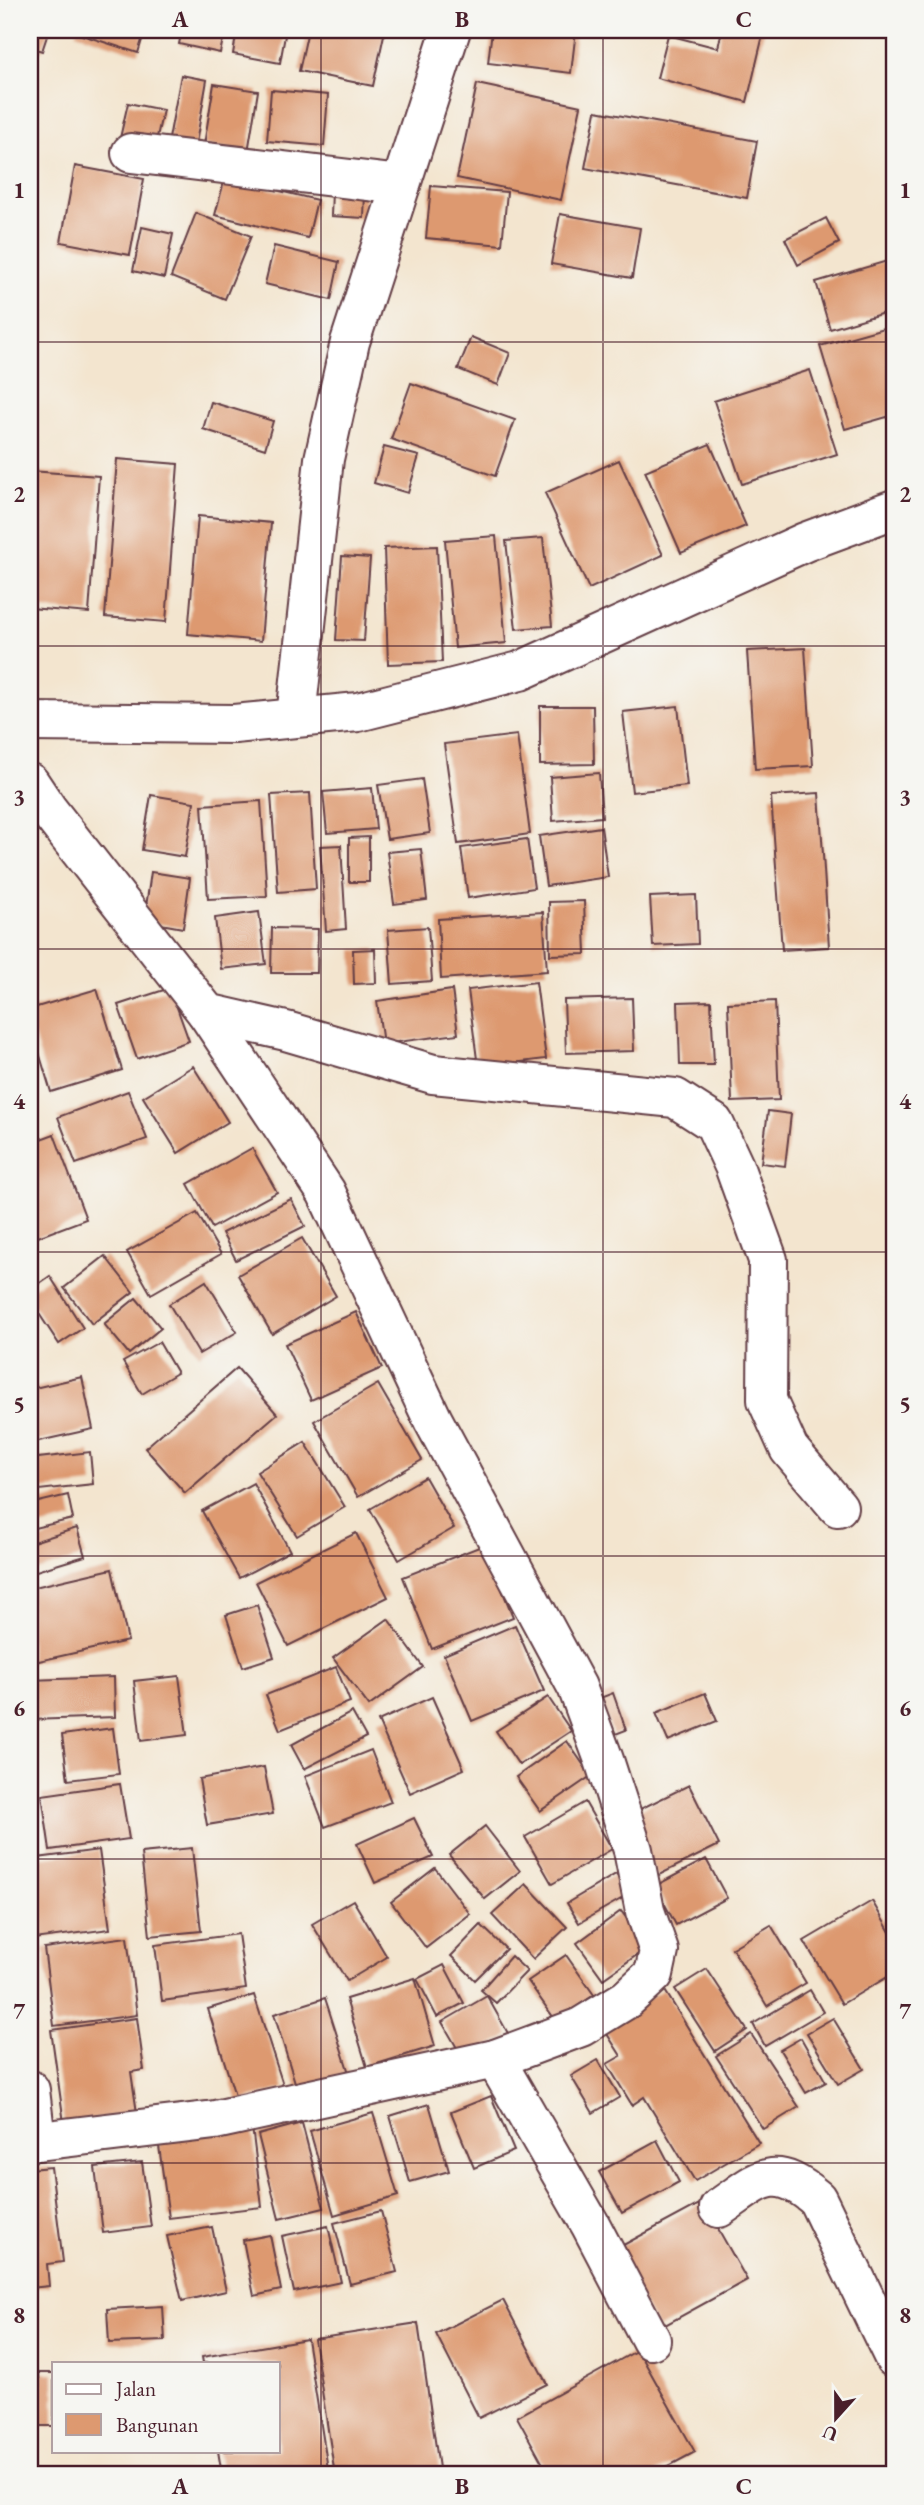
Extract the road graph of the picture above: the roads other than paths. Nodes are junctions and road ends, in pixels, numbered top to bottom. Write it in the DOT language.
graph roads {
  1 [pos="451,30"];
  2 [pos="131,153"];
  3 [pos="401,185"];
  4 [pos="894,509"];
  5 [pos="296,717"];
  6 [pos="30,722"];
  7 [pos="30,783"];
  8 [pos="207,1013"];
  9 [pos="838,1507"];
  10 [pos="495,2059"];
  11 [pos="30,2090"];
  12 [pos="33,2141"];
  13 [pos="719,2208"];
  14 [pos="651,2340"];
  15 [pos="894,2358"];
  1 -- 3 [label="street"];
  2 -- 3 [label="street"];
  3 -- 5 [label="street"];
  4 -- 5 [label="street"];
  5 -- 6 [label="street"];
  7 -- 8 [label="street"];
  8 -- 9 [label="street"];
  8 -- 10 [label="street"];
  10 -- 12 [label="street"];
  10 -- 14 [label="street"];
  11 -- 12 [label="street"];
  13 -- 15 [label="street"];
}
